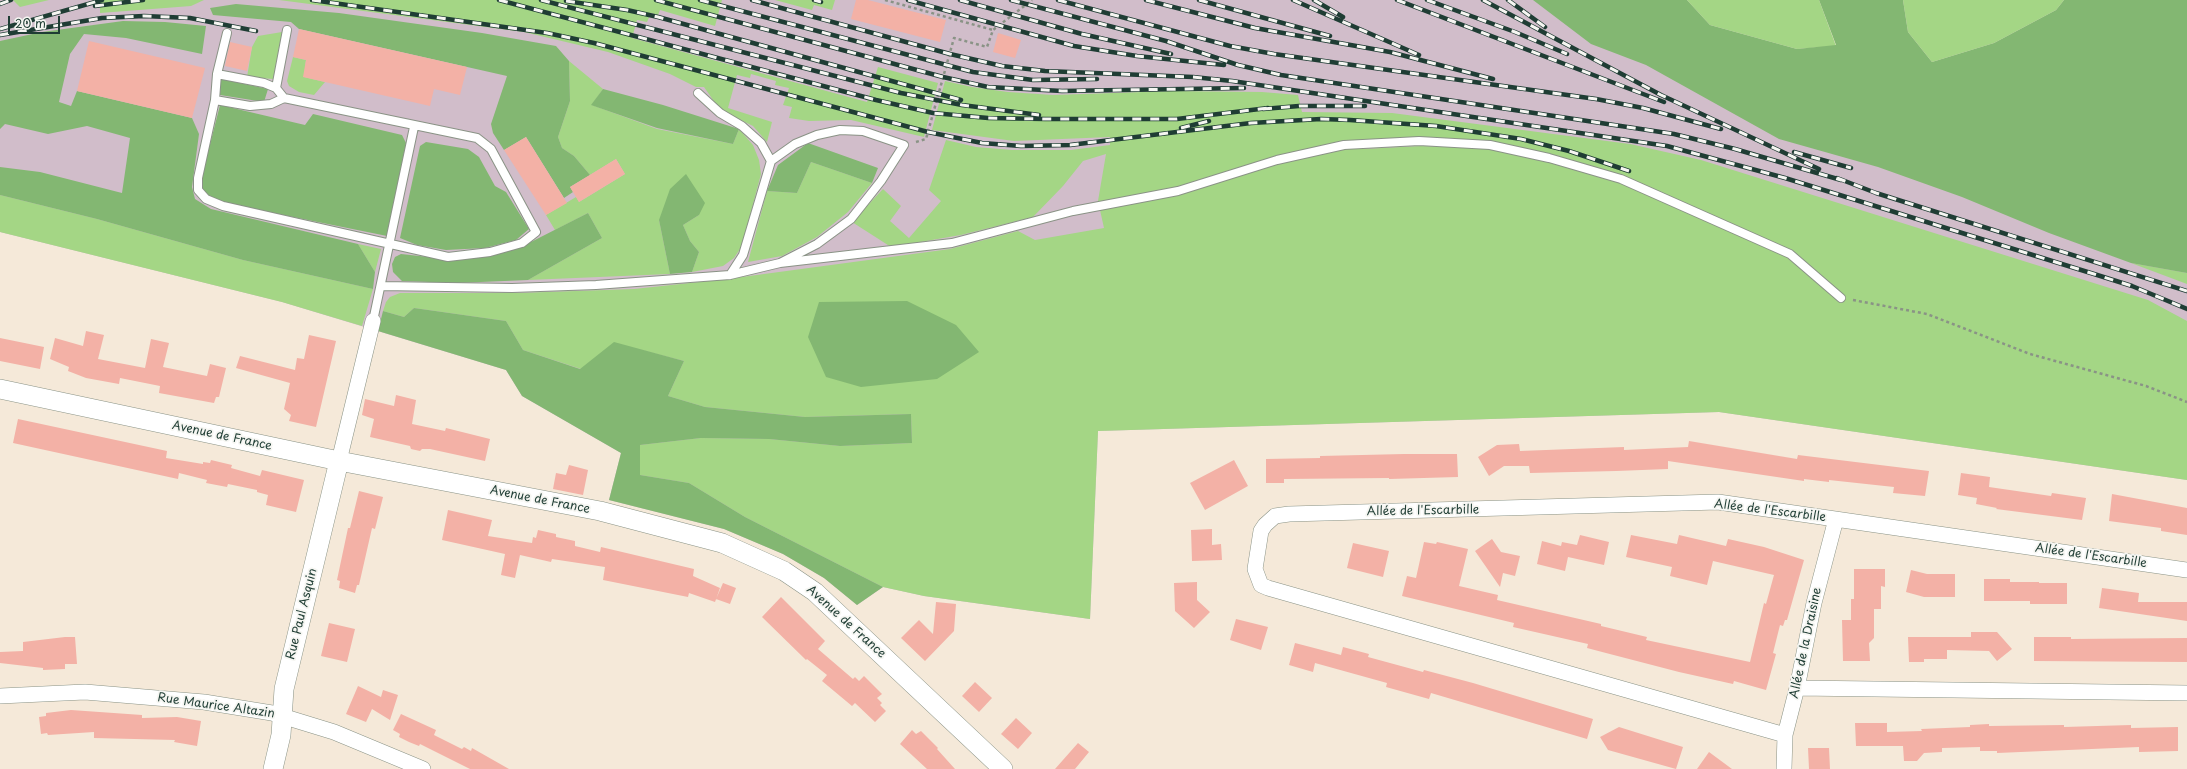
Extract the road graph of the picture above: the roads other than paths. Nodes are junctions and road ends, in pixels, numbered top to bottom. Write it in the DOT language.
graph roads {
  1 [pos="287,30"];
  2 [pos="227,33"];
  3 [pos="217,74"];
  4 [pos="276,88"];
  5 [pos="698,93"];
  6 [pos="284,98"];
  7 [pos="215,100"];
  8 [pos="414,127"];
  9 [pos="771,161"];
  10 [pos="390,243"];
  11 [pos="780,263"];
  12 [pos="730,275"];
  13 [pos="380,286"];
  14 [pos="1841,298"];
  15 [pos="373,321"];
  16 [pos="0,388"];
  17 [pos="339,461"];
  18 [pos="1836,519"];
  19 [pos="2187,570"];
  20 [pos="1797,688"];
  21 [pos="2187,693"];
  22 [pos="0,696"];
  23 [pos="282,716"];
  24 [pos="1785,735"];
  25 [pos="273,769"];
  26 [pos="423,769"];
  27 [pos="1003,769"];
  28 [pos="1784,769"];
  1 -- 4 [label="lane"];
  2 -- 3 [label="lane"];
  3 -- 4 [label="lane"];
  3 -- 7 [label="lane"];
  4 -- 6 [label="lane"];
  5 -- 9 [label="lane"];
  6 -- 7 [label="lane"];
  6 -- 8 [label="lane"];
  7 -- 10 [label="lane"];
  8 -- 10 [label="lane"];
  8 -- 10 [label="lane"];
  9 -- 11 [label="lane"];
  9 -- 12 [label="lane"];
  10 -- 13 [label="lane"];
  11 -- 12 [label="lane"];
  11 -- 14 [label="lane"];
  12 -- 13 [label="lane"];
  13 -- 15 [label="lane"];
  15 -- 17 [label="street"];
  16 -- 17 [label="street, Avenue de France"];
  17 -- 23 [label="street, Rue Paul Asquin"];
  17 -- 27 [label="street, Avenue de France"];
  18 -- 19 [label="street, Allée de l'Escarbille"];
  18 -- 20 [label="street, Allée de la Draisine"];
  18 -- 24 [label="street, Allée de l'Escarbille"];
  20 -- 21 [label="street"];
  20 -- 24 [label="street, Allée de la Draisine"];
  22 -- 23 [label="street, Rue Maurice Altazin"];
  23 -- 25 [label="street, Rue Paul Asquin"];
  23 -- 26 [label="street, Rue Maurice Altazin"];
  24 -- 28 [label="street, Allée de la Draisine"];
}
